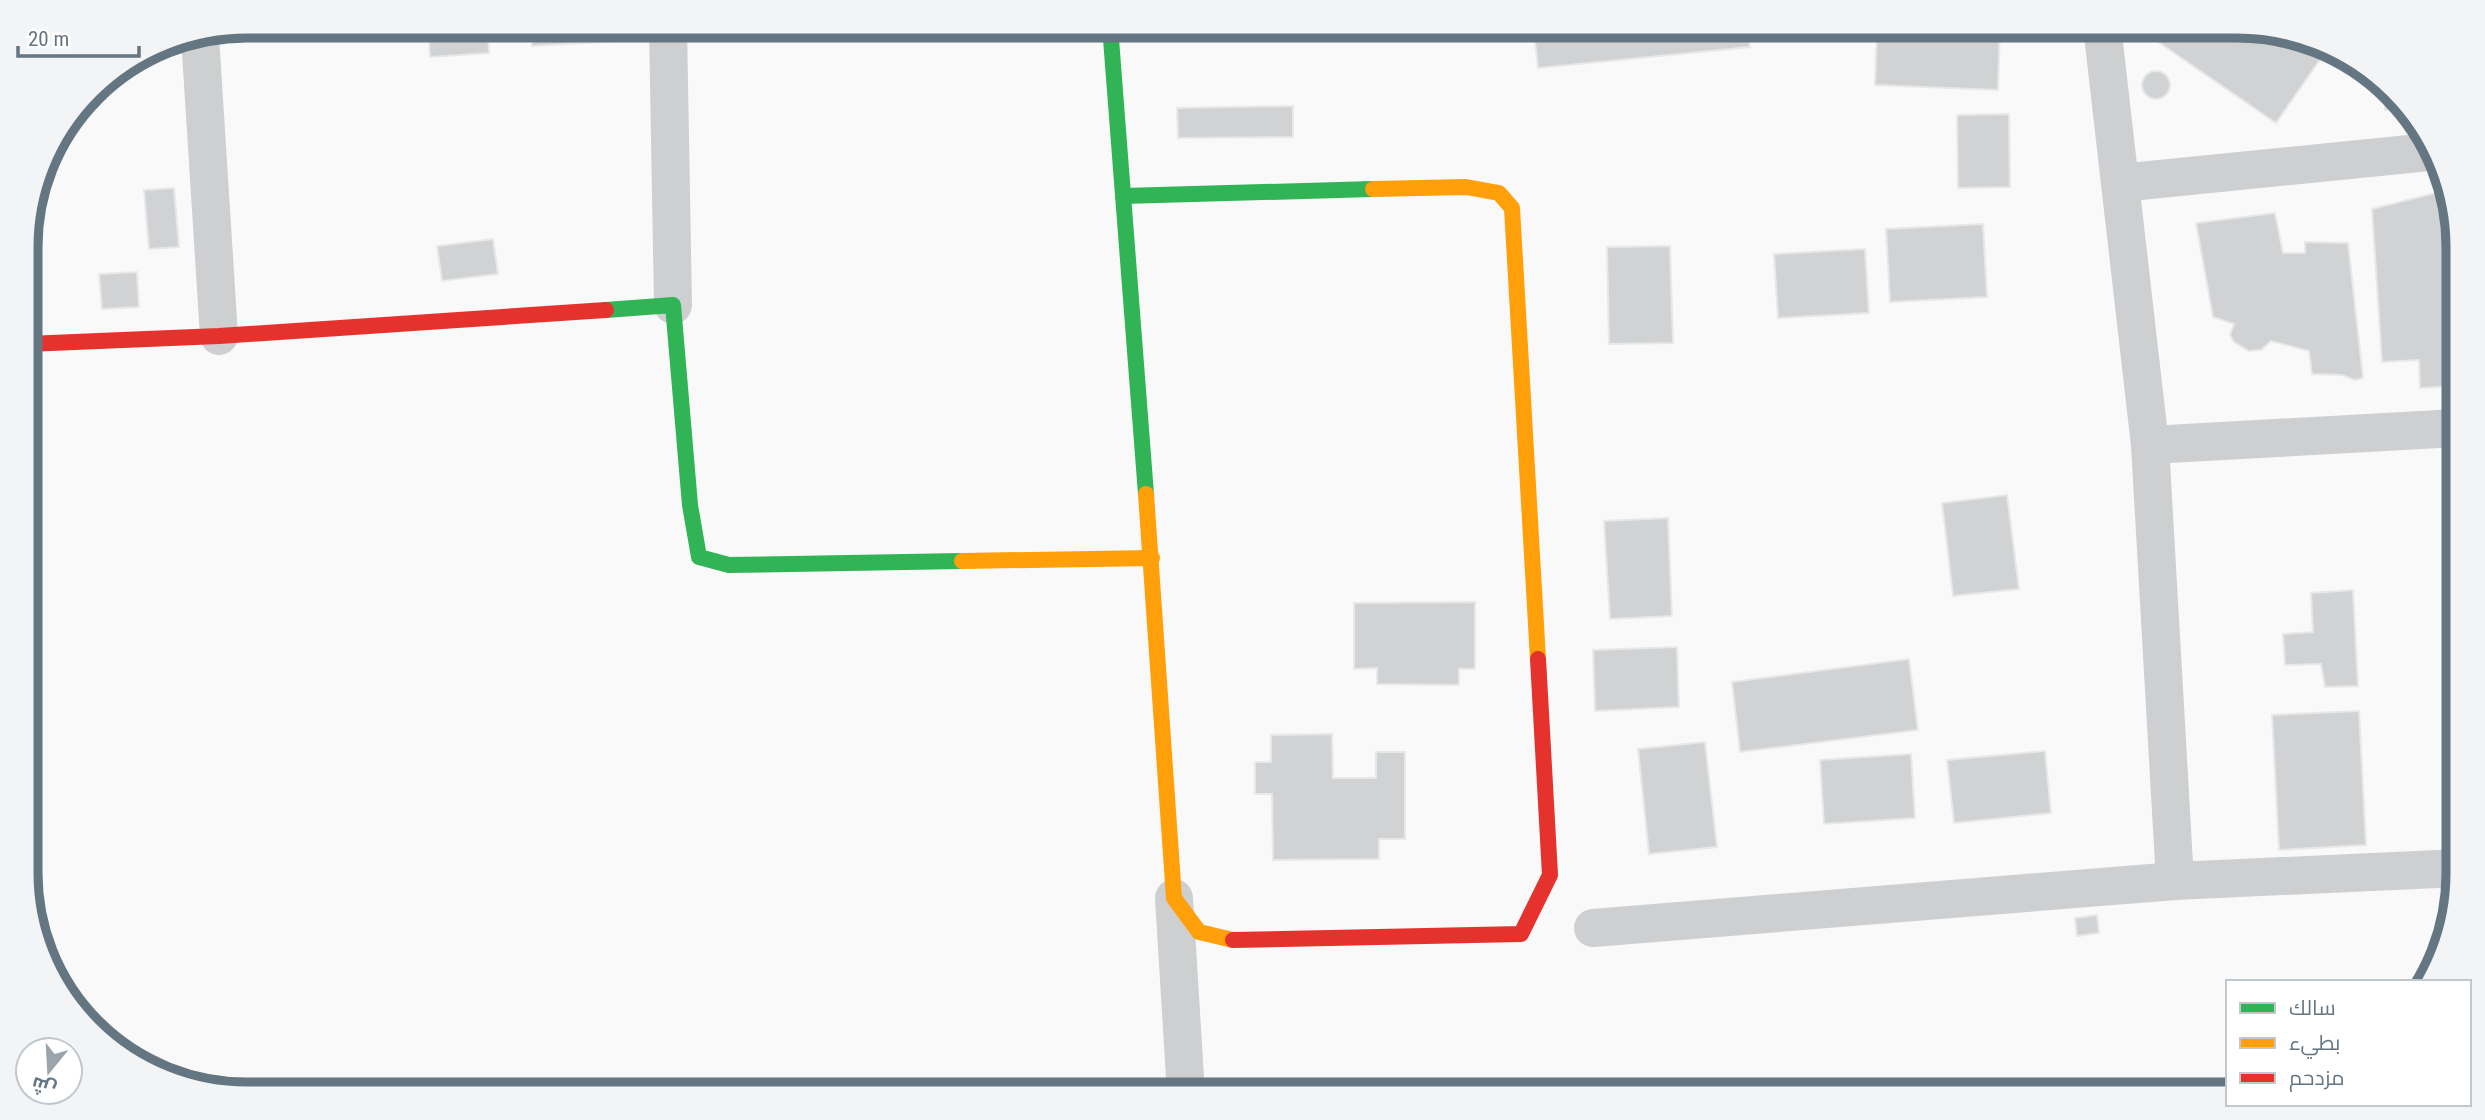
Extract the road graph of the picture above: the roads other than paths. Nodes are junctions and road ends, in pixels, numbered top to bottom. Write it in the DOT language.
graph roads {
  1 [pos="2103,38"];
  2 [pos="668,39"];
  3 [pos="1111,39"];
  4 [pos="201,44"];
  5 [pos="2424,153"];
  6 [pos="2120,183"];
  7 [pos="1123,196"];
  8 [pos="673,305"];
  9 [pos="219,336"];
  10 [pos="39,344"];
  11 [pos="2446,429"];
  12 [pos="2150,445"];
  13 [pos="1152,558"];
  14 [pos="2446,869"];
  15 [pos="2175,881"];
  16 [pos="1174,898"];
  17 [pos="1593,928"];
  18 [pos="1185,1082"];
  1 -- 6 [label="street"];
  2 -- 8 [label="street"];
  3 -- 7 [label="street"];
  4 -- 9 [label="street"];
  5 -- 6 [label="street"];
  6 -- 12 [label="street"];
  7 -- 13 [label="street"];
  7 -- 16 [label="street"];
  8 -- 9 [label="street"];
  8 -- 13 [label="street"];
  9 -- 10 [label="street"];
  11 -- 12 [label="street"];
  12 -- 15 [label="street"];
  13 -- 16 [label="street"];
  14 -- 15 [label="street"];
  15 -- 17 [label="street"];
  16 -- 18 [label="street"];
}
